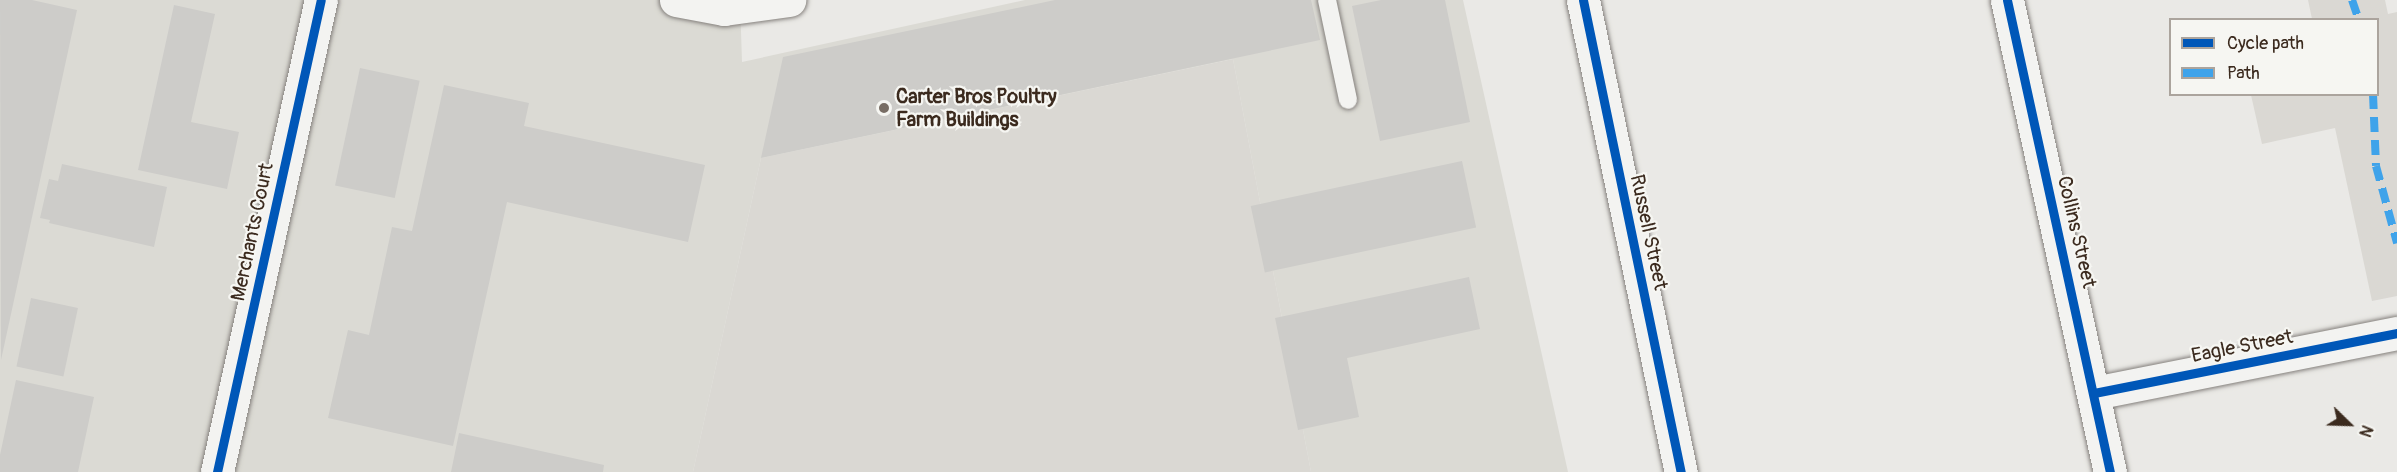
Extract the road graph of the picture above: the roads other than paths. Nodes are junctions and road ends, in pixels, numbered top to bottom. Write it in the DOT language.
graph roads {
  1 [pos="321,0"];
  2 [pos="676,0"];
  3 [pos="789,0"];
  4 [pos="1327,0"];
  5 [pos="1582,0"];
  6 [pos="2007,0"];
  7 [pos="1348,100"];
  8 [pos="2397,333"];
  9 [pos="2094,393"];
  10 [pos="217,472"];
  11 [pos="1681,472"];
  12 [pos="2110,472"];
  1 -- 10 [label="street, Merchants Court"];
  2 -- 3 [label="street"];
  4 -- 7 [label="lane"];
  5 -- 11 [label="street, Russell Street"];
  6 -- 9 [label="street, Collins Street"];
  8 -- 9 [label="street, Eagle Street"];
  9 -- 12 [label="street, Collins Street"];
}
